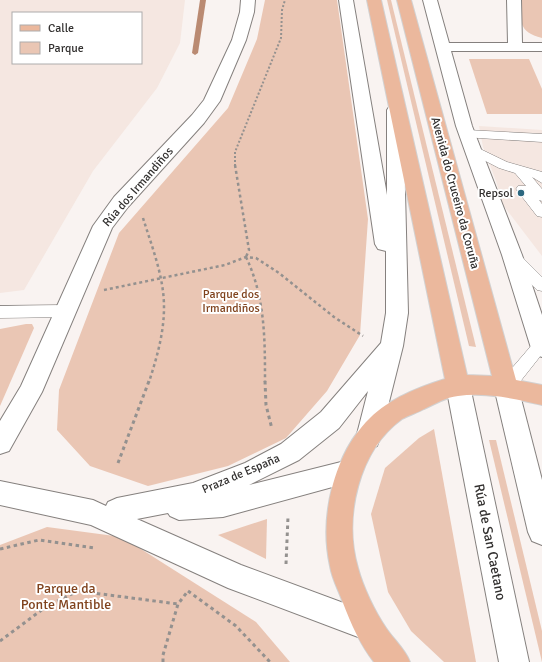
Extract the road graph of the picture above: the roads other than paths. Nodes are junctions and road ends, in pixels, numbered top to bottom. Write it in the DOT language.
graph roads {
  1 [pos="248,0"];
  2 [pos="346,0"];
  3 [pos="374,0"];
  4 [pos="404,0"];
  5 [pos="430,0"];
  6 [pos="514,0"];
  7 [pos="444,46"];
  8 [pos="515,47"];
  9 [pos="542,47"];
  10 [pos="395,99"];
  11 [pos="542,138"];
  12 [pos="469,141"];
  13 [pos="503,165"];
  14 [pos="519,170"];
  15 [pos="542,179"];
  16 [pos="542,197"];
  17 [pos="542,213"];
  18 [pos="512,255"];
  19 [pos="542,286"];
  20 [pos="66,311"];
  21 [pos="0,312"];
  22 [pos="397,313"];
  23 [pos="392,346"];
  24 [pos="542,346"];
  25 [pos="458,386"];
  26 [pos="506,387"];
  27 [pos="542,395"];
  28 [pos="368,438"];
  29 [pos="0,443"];
  30 [pos="349,472"];
  31 [pos="0,493"];
  32 [pos="105,512"];
  33 [pos="542,532"];
  34 [pos="366,626"];
  35 [pos="388,658"];
  36 [pos="514,662"];
  1 -- 20 [label="street, Rúa dos Irmandiños"];
  2 -- 22 [label="street"];
  3 -- 10 [label="main road"];
  4 -- 26 [label="main road, Avenida do Cruceiro da Coruña"];
  5 -- 7 [label="street"];
  6 -- 8 [label="street"];
  7 -- 8 [label="street"];
  7 -- 12 [label="street"];
  8 -- 9 [label="street"];
  10 -- 22 [label="street"];
  10 -- 25 [label="main road"];
  11 -- 12 [label="lane"];
  12 -- 13 [label="lane"];
  12 -- 18 [label="street"];
  13 -- 14 [label="lane"];
  13 -- 17 [label="lane"];
  14 -- 15 [label="lane"];
  14 -- 16 [label="lane"];
  18 -- 19 [label="lane"];
  18 -- 24 [label="street"];
  20 -- 21 [label="lane"];
  20 -- 29 [label="street, Rúa dos Irmandiños"];
  22 -- 23 [label="street"];
  23 -- 28 [label="street"];
  23 -- 32 [label="street, Praza de España"];
  24 -- 26 [label="lane"];
  25 -- 26 [label="main road"];
  25 -- 28 [label="main road"];
  25 -- 36 [label="street, Rúa de San Caetano"];
  26 -- 27 [label="main road"];
  26 -- 33 [label="street"];
  28 -- 30 [label="main road"];
  30 -- 32 [label="street, Praza de España"];
  30 -- 34 [label="main road"];
  31 -- 32 [label="street, Praza de España"];
  32 -- 34 [label="street, Praza de España"];
  34 -- 35 [label="main road"];
}
